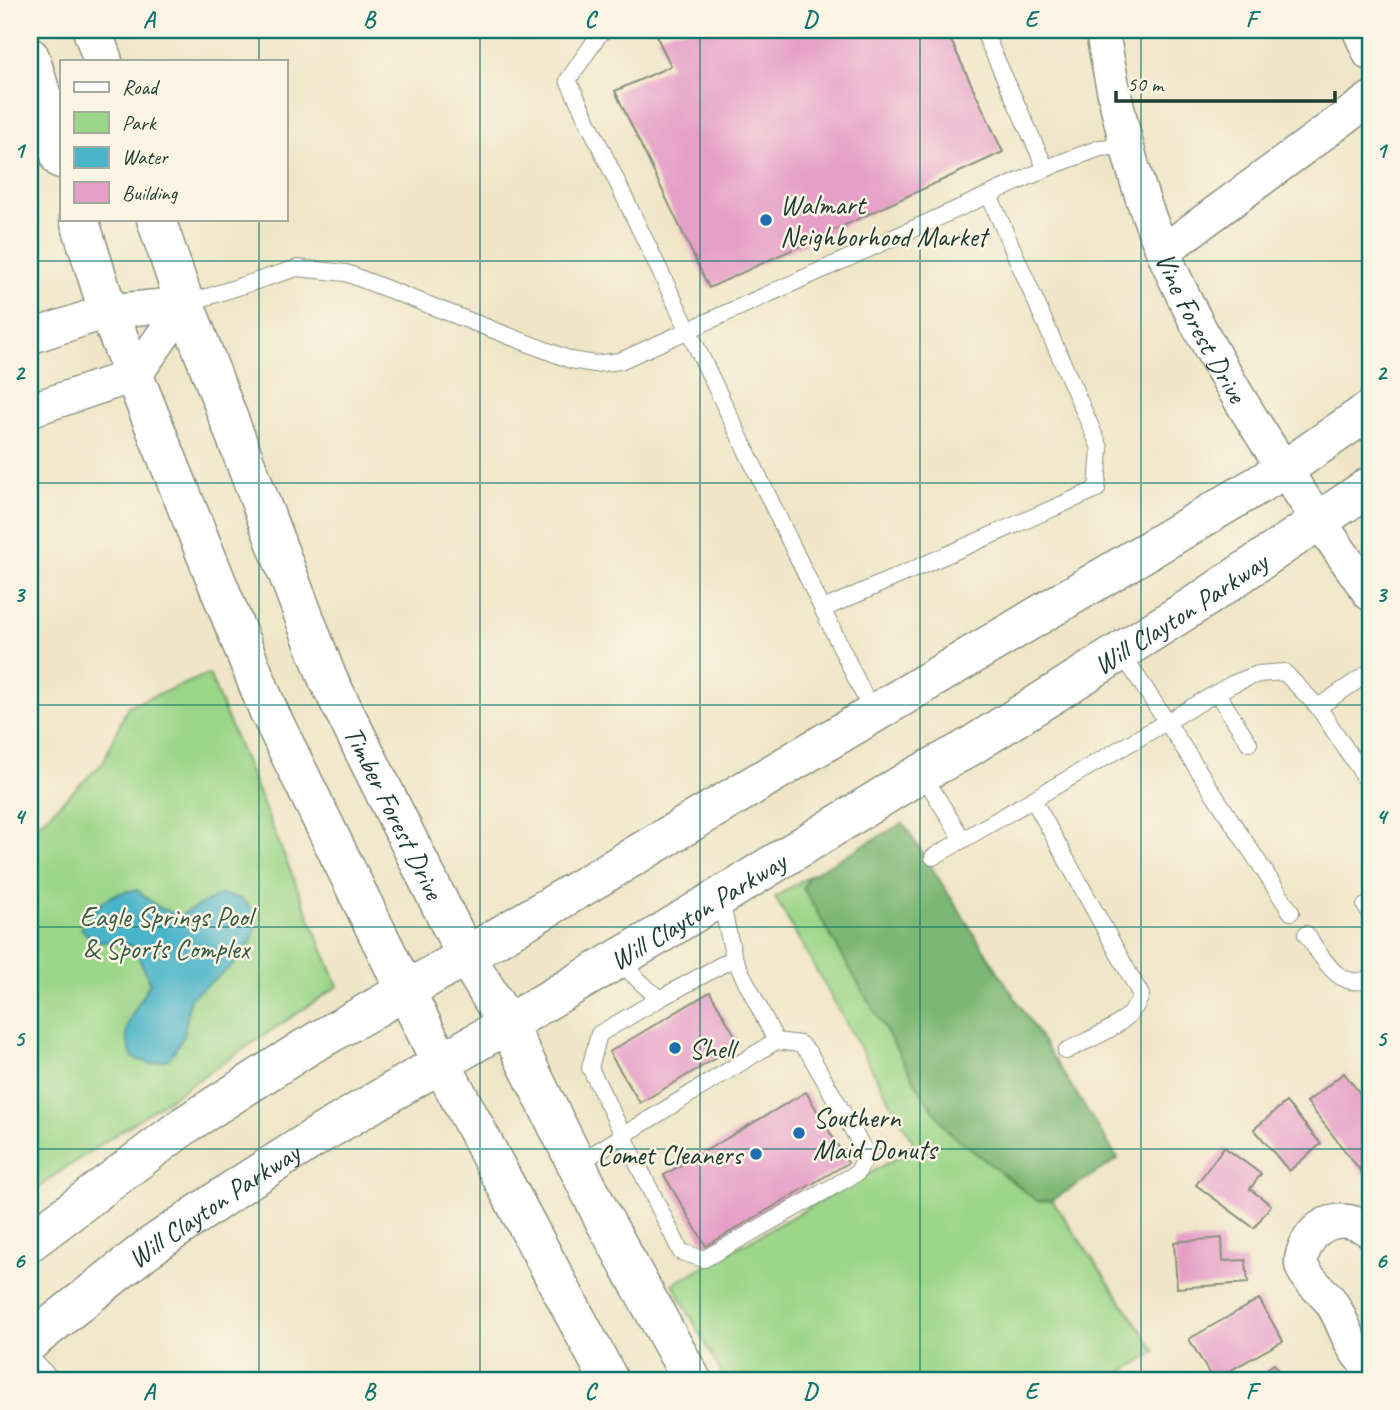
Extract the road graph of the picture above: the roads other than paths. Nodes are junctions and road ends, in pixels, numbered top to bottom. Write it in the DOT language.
graph roads {
  1 [pos="92,30"];
  2 [pos="606,30"];
  3 [pos="983,30"];
  4 [pos="1102,30"];
  5 [pos="1359,30"];
  6 [pos="1370,54"];
  7 [pos="30,57"];
  8 [pos="103,60"];
  9 [pos="1370,99"];
  10 [pos="1128,146"];
  11 [pos="60,156"];
  12 [pos="1046,169"];
  13 [pos="989,195"];
  14 [pos="79,220"];
  15 [pos="156,220"];
  16 [pos="1165,250"];
  17 [pos="184,304"];
  18 [pos="108,311"];
  19 [pos="688,331"];
  20 [pos="30,337"];
  21 [pos="135,375"];
  22 [pos="30,410"];
  23 [pos="1370,410"];
  24 [pos="1285,469"];
  25 [pos="1370,486"];
  26 [pos="1318,519"];
  27 [pos="1370,594"];
  28 [pos="822,610"];
  29 [pos="1121,652"];
  30 [pos="1370,672"];
  31 [pos="1217,692"];
  32 [pos="1318,707"];
  33 [pos="873,714"];
  34 [pos="1165,723"];
  35 [pos="1250,743"];
  36 [pos="922,773"];
  37 [pos="1370,785"];
  38 [pos="1033,799"];
  39 [pos="963,840"];
  40 [pos="933,857"];
  41 [pos="720,897"];
  42 [pos="1291,912"];
  43 [pos="1306,934"];
  44 [pos="466,956"];
  45 [pos="734,958"];
  46 [pos="616,959"];
  47 [pos="1370,978"];
  48 [pos="406,988"];
  49 [pos="659,999"];
  50 [pos="507,1024"];
  51 [pos="776,1041"];
  52 [pos="1066,1051"];
  53 [pos="441,1063"];
  54 [pos="624,1134"];
  55 [pos="577,1164"];
  56 [pos="1370,1231"];
  57 [pos="30,1242"];
  58 [pos="30,1342"];
  59 [pos="30,1357"];
  60 [pos="1370,1366"];
  61 [pos="52,1380"];
  62 [pos="609,1380"];
  63 [pos="692,1380"];
  1 -- 8 [label="main road"];
  2 -- 19 [label="lane"];
  3 -- 12 [label="lane"];
  4 -- 10 [label="street, Vine Forest Drive"];
  5 -- 6 [label="street"];
  7 -- 11 [label="main road"];
  9 -- 16 [label="street"];
  10 -- 12 [label="lane"];
  10 -- 16 [label="street, Vine Forest Drive"];
  12 -- 13 [label="lane"];
  13 -- 19 [label="lane"];
  13 -- 28 [label="lane"];
  14 -- 18 [label="main road"];
  15 -- 17 [label="main road, Timber Forest Drive"];
  16 -- 24 [label="street, Vine Forest Drive"];
  17 -- 18 [label="street"];
  17 -- 19 [label="lane"];
  17 -- 21 [label="street"];
  17 -- 44 [label="main road, Timber Forest Drive"];
  18 -- 20 [label="street"];
  18 -- 21 [label="main road"];
  19 -- 28 [label="lane"];
  21 -- 22 [label="street"];
  21 -- 48 [label="main road"];
  23 -- 24 [label="main road"];
  24 -- 26 [label="street, Vine Forest Drive"];
  24 -- 33 [label="main road"];
  25 -- 26 [label="main road, Will Clayton Parkway"];
  26 -- 27 [label="street, Vine Forest Drive"];
  26 -- 29 [label="main road, Will Clayton Parkway"];
  28 -- 33 [label="lane"];
  29 -- 34 [label="lane"];
  29 -- 36 [label="main road, Will Clayton Parkway"];
  30 -- 32 [label="lane"];
  31 -- 32 [label="lane"];
  31 -- 34 [label="lane"];
  31 -- 35 [label="lane"];
  32 -- 37 [label="lane"];
  33 -- 44 [label="main road"];
  34 -- 38 [label="lane"];
  34 -- 42 [label="lane"];
  36 -- 39 [label="lane"];
  36 -- 41 [label="main road, Will Clayton Parkway"];
  38 -- 39 [label="lane"];
  38 -- 52 [label="lane"];
  39 -- 40 [label="lane"];
  41 -- 45 [label="lane"];
  41 -- 46 [label="main road, Will Clayton Parkway"];
  43 -- 47 [label="lane"];
  44 -- 48 [label="main road"];
  44 -- 50 [label="main road, Timber Forest Drive"];
  45 -- 49 [label="lane"];
  45 -- 51 [label="lane"];
  46 -- 49 [label="lane"];
  46 -- 50 [label="main road, Will Clayton Parkway"];
  48 -- 53 [label="main road"];
  48 -- 57 [label="main road"];
  49 -- 54 [label="lane"];
  50 -- 53 [label="main road, Will Clayton Parkway"];
  50 -- 55 [label="main road, Timber Forest Drive"];
  51 -- 54 [label="lane"];
  51 -- 54 [label="lane"];
  53 -- 58 [label="main road, Will Clayton Parkway"];
  53 -- 62 [label="main road"];
  54 -- 55 [label="lane"];
  55 -- 63 [label="main road, Timber Forest Drive"];
  56 -- 60 [label="street"];
  59 -- 61 [label="lane"];
}
